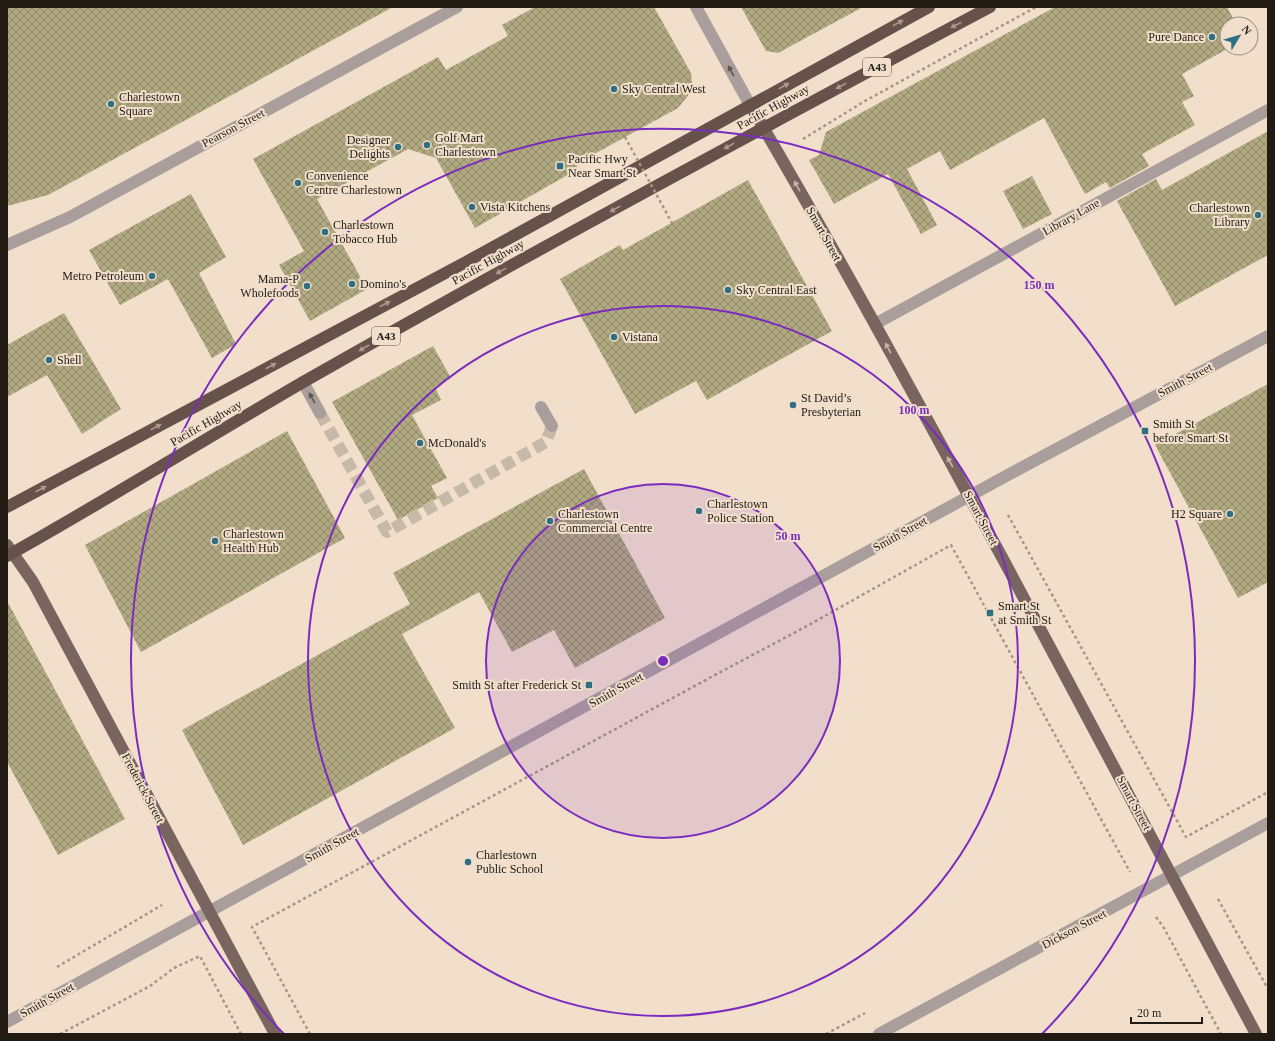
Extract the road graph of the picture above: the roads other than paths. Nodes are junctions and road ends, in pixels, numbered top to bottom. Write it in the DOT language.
graph roads {
  1 [pos="457,7"];
  2 [pos="696,7"];
  3 [pos="929,7"];
  4 [pos="990,7"];
  5 [pos="750,105"];
  6 [pos="1268,110"];
  7 [pos="764,128"];
  8 [pos="7,245"];
  9 [pos="874,324"];
  10 [pos="1268,336"];
  11 [pos="303,382"];
  12 [pos="541,407"];
  13 [pos="320,413"];
  14 [pos="552,426"];
  15 [pos="969,496"];
  16 [pos="7,507"];
  17 [pos="9,551"];
  18 [pos="1268,823"];
  19 [pos="1173,875"];
  20 [pos="209,912"];
  21 [pos="7,1022"];
  22 [pos="275,1034"];
  23 [pos="880,1034"];
  24 [pos="1256,1034"];
  1 -- 8 [label="street, Pearson Street"];
  5 -- 2 [label="street, Smart Street, one-way"];
  5 -- 3 [label="highway, Pacific Highway / A43, one-way"];
  4 -- 7 [label="highway, Pacific Highway / A43, one-way"];
  5 -- 7 [label="main road, Smart Street"];
  16 -- 5 [label="highway, Pacific Highway / A43, one-way"];
  6 -- 9 [label="street, Library Lane"];
  9 -- 7 [label="main road, Smart Street, one-way"];
  7 -- 11 [label="highway, Pacific Highway / A43, one-way"];
  15 -- 9 [label="main road, Smart Street, one-way"];
  10 -- 15 [label="street, Smith Street"];
  13 -- 11 [label="street, one-way"];
  11 -- 17 [label="highway, Pacific Highway / A43"];
  12 -- 14 [label="street"];
  15 -- 19 [label="main road, Smart Street"];
  15 -- 20 [label="street, Smith Street"];
  17 -- 20 [label="main road, Frederick Street"];
  18 -- 19 [label="street, Dickson Street"];
  19 -- 23 [label="street, Dickson Street"];
  19 -- 24 [label="main road, Smart Street"];
  20 -- 21 [label="street, Smith Street"];
  20 -- 22 [label="main road, Frederick Street"];
}
